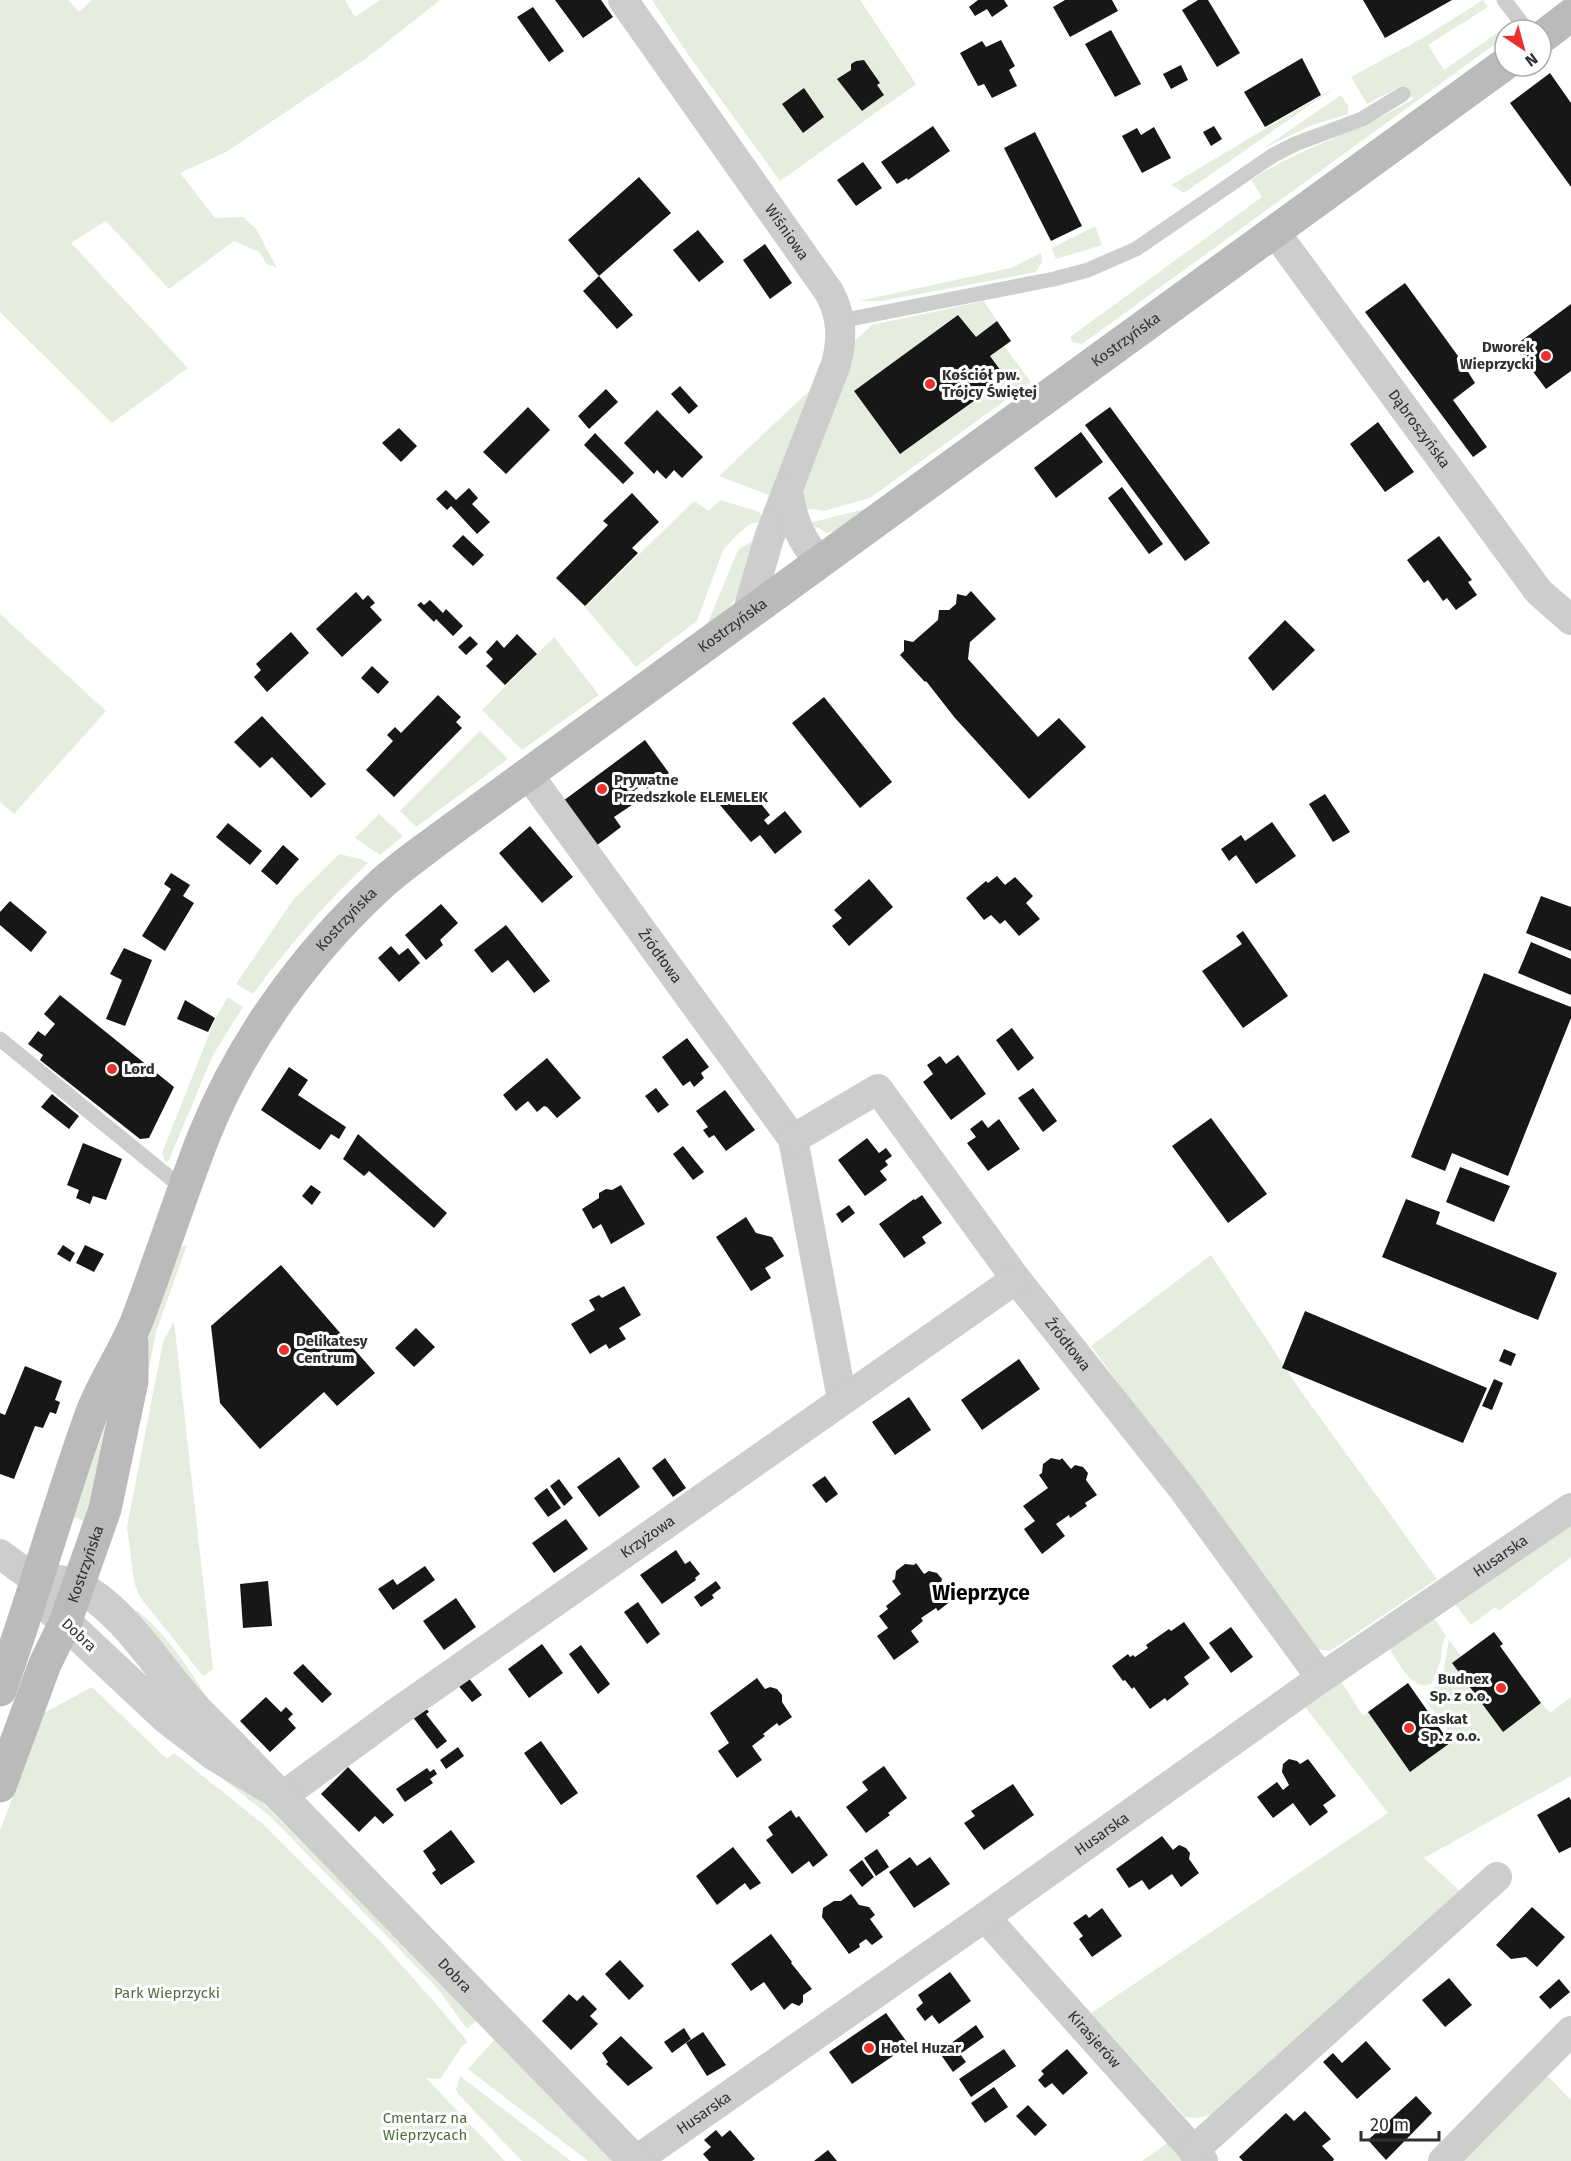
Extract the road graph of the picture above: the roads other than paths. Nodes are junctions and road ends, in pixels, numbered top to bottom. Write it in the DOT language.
graph roads {
  1 [pos="623,0"];
  2 [pos="1504,0"];
  3 [pos="1571,15"];
  4 [pos="1518,18"];
  5 [pos="1553,29"];
  6 [pos="1493,73"];
  7 [pos="1403,94"];
  8 [pos="1275,231"];
  9 [pos="840,321"];
  10 [pos="788,491"];
  11 [pos="820,562"];
  12 [pos="747,614"];
  13 [pos="1571,620"];
  14 [pos="528,774"];
  15 [pos="0,1039"];
  16 [pos="792,1139"];
  17 [pos="185,1190"];
  18 [pos="1016,1279"];
  19 [pos="133,1332"];
  20 [pos="842,1400"];
  21 [pos="1571,1508"];
  22 [pos="0,1554"];
  23 [pos="37,1581"];
  24 [pos="78,1587"];
  25 [pos="65,1623"];
  26 [pos="1321,1678"];
  27 [pos="0,1690"];
  28 [pos="0,1786"];
  29 [pos="278,1794"];
  30 [pos="1497,1876"];
  31 [pos="986,1917"];
  32 [pos="1571,2031"];
  33 [pos="1198,2156"];
  34 [pos="635,2161"];
  35 [pos="1443,2161"];
  1 -- 9 [label="street, Wiśniowa"];
  2 -- 4 [label="lane"];
  3 -- 5 [label="main road"];
  6 -- 8 [label="main road, Kostrzyńska"];
  7 -- 9 [label="lane"];
  8 -- 11 [label="main road, Kostrzyńska"];
  8 -- 13 [label="street, Dąbroszyńska"];
  9 -- 10 [label="street, Wiśniowa"];
  10 -- 11 [label="street"];
  10 -- 12 [label="street, Wiśniowa"];
  11 -- 12 [label="main road, Kostrzyńska"];
  12 -- 14 [label="main road, Kostrzyńska"];
  14 -- 16 [label="street, Źródłowa"];
  14 -- 17 [label="main road, Kostrzyńska"];
  15 -- 17 [label="lane"];
  16 -- 18 [label="street, Źródłowa"];
  16 -- 20 [label="street, Źródłowa"];
  17 -- 19 [label="main road, Kostrzyńska"];
  18 -- 20 [label="street, Krzyżowa"];
  18 -- 26 [label="street, Źródłowa"];
  19 -- 23 [label="main road, Kostrzyńska"];
  19 -- 24 [label="main road, Kostrzyńska"];
  20 -- 29 [label="street, Krzyżowa"];
  21 -- 26 [label="street, Husarska"];
  22 -- 23 [label="street"];
  23 -- 24 [label="street, Dobra"];
  23 -- 25 [label="street, Dobra"];
  23 -- 27 [label="main road, Kostrzyńska"];
  24 -- 25 [label="main road, Kostrzyńska"];
  24 -- 29 [label="street, Dobra"];
  25 -- 28 [label="main road, Kostrzyńska"];
  25 -- 29 [label="street, Dobra"];
  26 -- 31 [label="street, Husarska"];
  29 -- 34 [label="street, Dobra"];
  30 -- 33 [label="street"];
  31 -- 33 [label="street, Kirasjerów"];
  31 -- 34 [label="street, Husarska"];
  32 -- 35 [label="street"];
}
